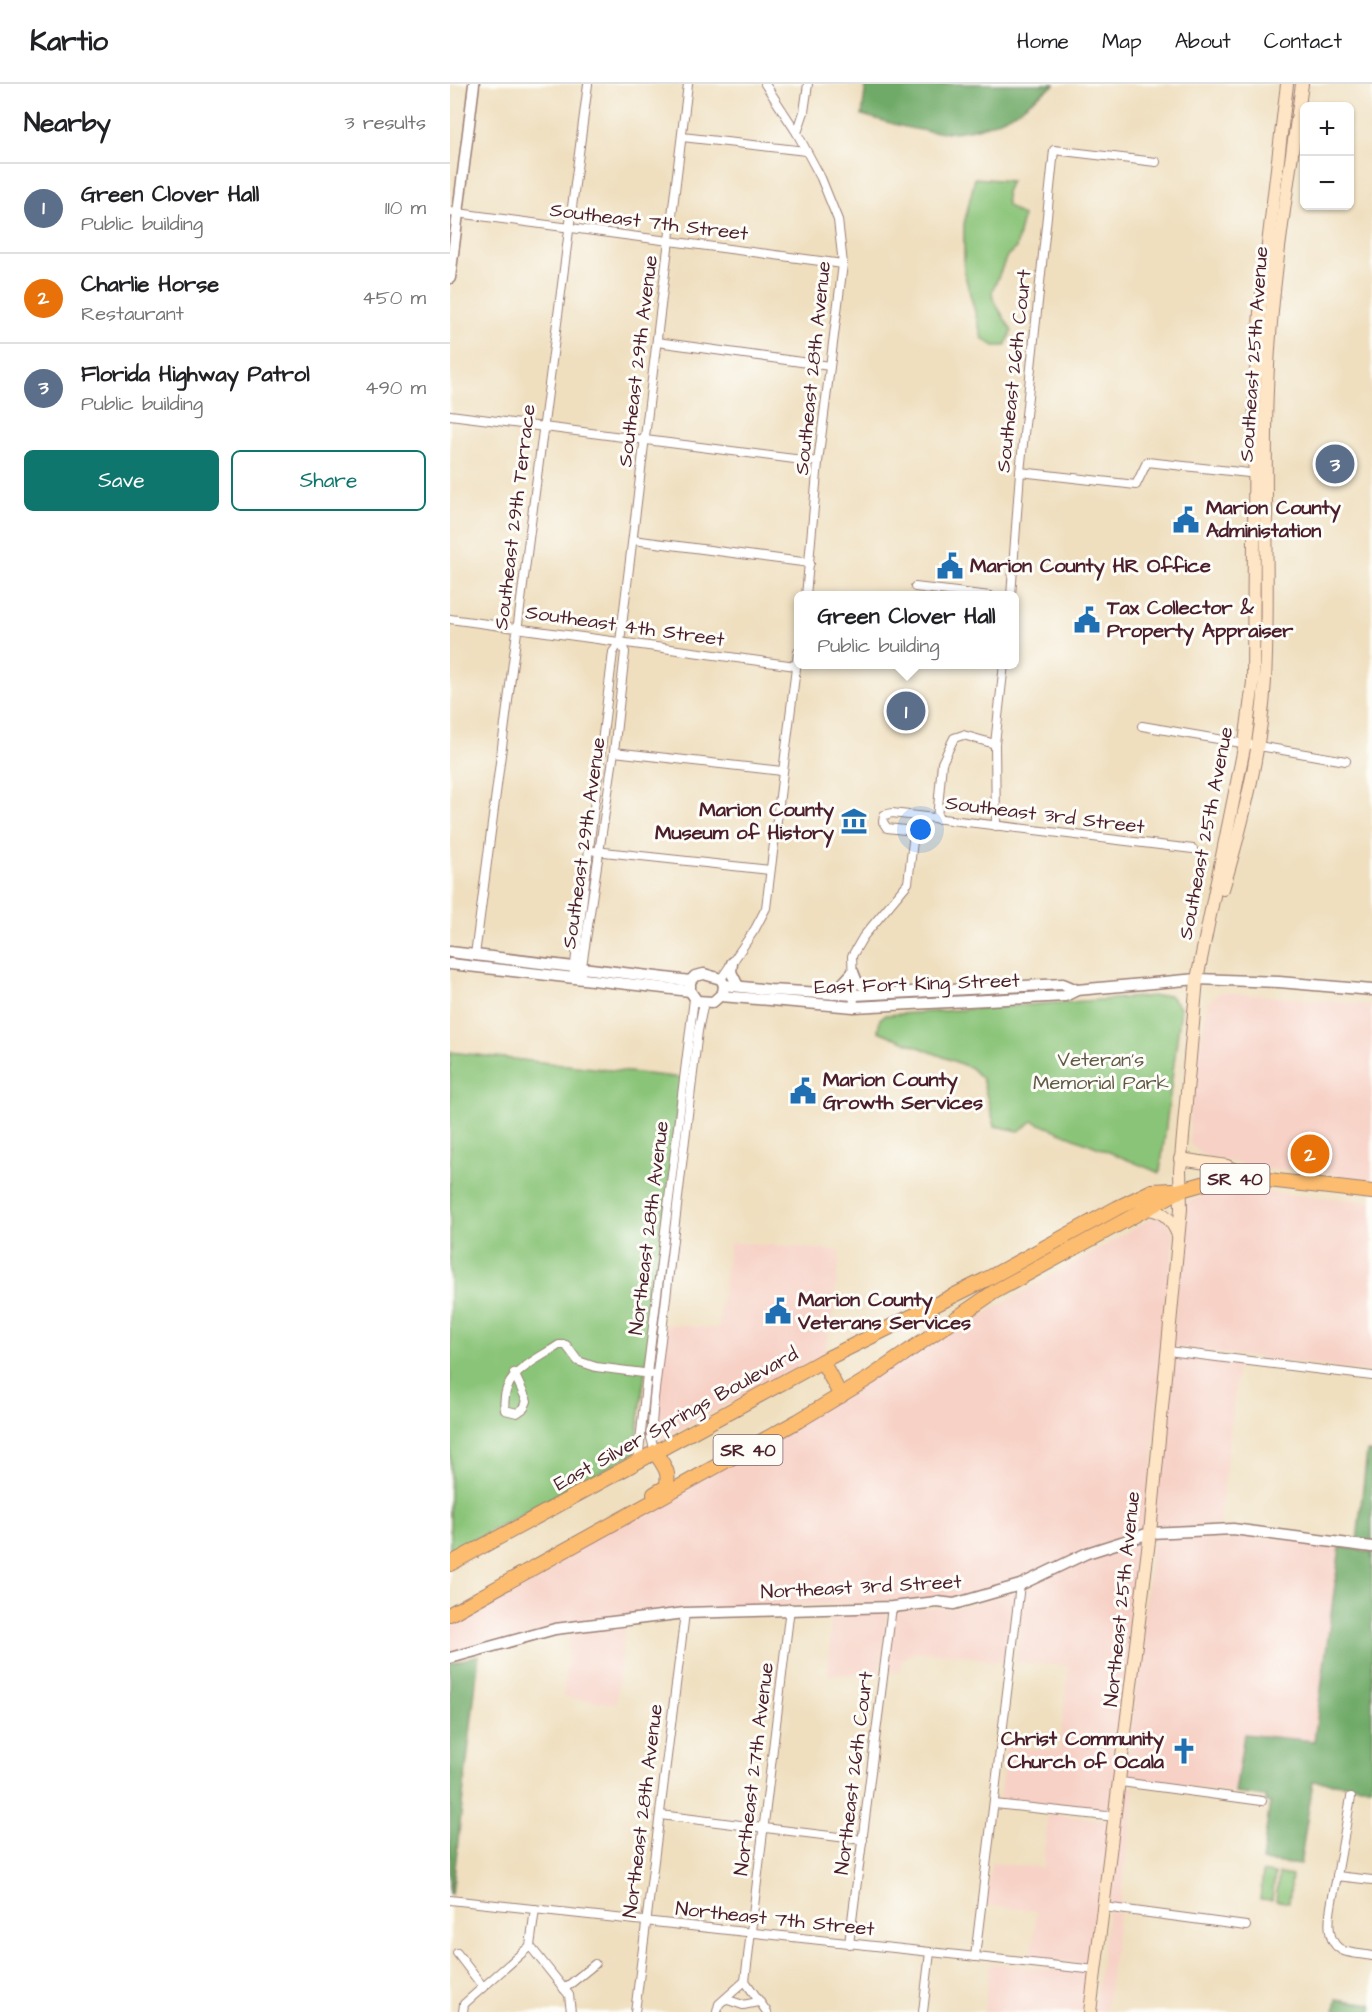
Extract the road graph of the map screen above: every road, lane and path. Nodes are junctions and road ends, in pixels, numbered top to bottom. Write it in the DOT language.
graph roads {
  1 [pos="474,84"];
  2 [pos="588,84"];
  3 [pos="688,84"];
  4 [pos="765,84"];
  5 [pos="808,84"];
  6 [pos="1287,84"];
  7 [pos="1302,84"];
  8 [pos="797,133"];
  9 [pos="682,137"];
  10 [pos="806,151"];
  11 [pos="1156,162"];
  12 [pos="454,212"];
  13 [pos="568,228"];
  14 [pos="670,240"];
  15 [pos="843,264"];
  16 [pos="450,278"];
  17 [pos="657,342"];
  18 [pos="830,366"];
  19 [pos="450,415"];
  20 [pos="543,427"];
  21 [pos="645,440"];
  22 [pos="818,462"];
  23 [pos="1020,472"];
  24 [pos="1258,474"];
  25 [pos="633,540"];
  26 [pos="810,563"];
  27 [pos="915,587"];
  28 [pos="807,591"];
  29 [pos="948,591"];
  30 [pos="1011,591"];
  31 [pos="450,619"];
  32 [pos="517,627"];
  33 [pos="620,642"];
  34 [pos="794,666"];
  35 [pos="796,669"];
  36 [pos="1003,669"];
  37 [pos="1142,726"];
  38 [pos="995,744"];
  39 [pos="1251,744"];
  40 [pos="614,752"];
  41 [pos="1346,761"];
  42 [pos="782,771"];
  43 [pos="916,816"];
  44 [pos="937,819"];
  45 [pos="996,826"];
  46 [pos="914,831"];
  47 [pos="1193,849"];
  48 [pos="588,850"];
  49 [pos="598,852"];
  50 [pos="770,870"];
  51 [pos="450,952"];
  52 [pos="475,955"];
  53 [pos="732,963"];
  54 [pos="450,964"];
  55 [pos="853,972"];
  56 [pos="578,973"];
  57 [pos="1197,980"];
  58 [pos="722,982"];
  59 [pos="738,986"];
  60 [pos="1077,990"];
  61 [pos="1372,990"];
  62 [pos="694,993"];
  63 [pos="832,994"];
  64 [pos="881,994"];
  65 [pos="855,995"];
  66 [pos="722,996"];
  67 [pos="854,1007"];
  68 [pos="1180,1159"];
  69 [pos="1251,1178"];
  70 [pos="1181,1190"];
  71 [pos="1372,1192"];
  72 [pos="1142,1209"];
  73 [pos="1178,1236"];
  74 [pos="1167,1351"];
  75 [pos="822,1361"];
  76 [pos="514,1373"];
  77 [pos="651,1374"];
  78 [pos="1372,1376"];
  79 [pos="841,1396"];
  80 [pos="655,1452"];
  81 [pos="638,1462"];
  82 [pos="1149,1533"];
  83 [pos="579,1541"];
  84 [pos="1372,1547"];
  85 [pos="479,1550"];
  86 [pos="450,1564"];
  87 [pos="450,1574"];
  88 [pos="1020,1585"];
  89 [pos="892,1606"];
  90 [pos="790,1608"];
  91 [pos="685,1613"];
  92 [pos="450,1614"];
  93 [pos="450,1658"];
  94 [pos="1121,1782"];
  95 [pos="1351,1797"];
  96 [pos="1262,1801"];
  97 [pos="995,1804"];
  98 [pos="660,1815"];
  99 [pos="1116,1817"];
  100 [pos="763,1828"];
  101 [pos="863,1840"];
  102 [pos="1337,1876"];
  103 [pos="1372,1880"];
  104 [pos="450,1900"];
  105 [pos="1104,1907"];
  106 [pos="535,1909"];
  107 [pos="646,1923"];
  108 [pos="1246,1926"];
  109 [pos="751,1935"];
  110 [pos="849,1944"];
  111 [pos="530,1947"];
  112 [pos="930,1952"];
  113 [pos="457,1953"];
  114 [pos="1372,1956"];
  115 [pos="975,1957"];
  116 [pos="595,1964"];
  117 [pos="1096,1970"];
  118 [pos="745,1981"];
  119 [pos="483,1988"];
  120 [pos="564,1989"];
  121 [pos="725,1999"];
  122 [pos="758,2002"];
  123 [pos="463,2012"];
  124 [pos="571,2012"];
  125 [pos="635,2012"];
  126 [pos="717,2012"];
  127 [pos="767,2012"];
  128 [pos="923,2012"];
  129 [pos="1090,2012"];
  1 -- 12 [label="street"];
  2 -- 13 [label="street, Southeast 29th Terrace"];
  3 -- 9 [label="street, Southeast 29th Avenue"];
  4 -- 8 [label="street, Southeast 28th Avenue"];
  5 -- 8 [label="street"];
  6 -- 24 [label="main road, Southeast 25th Avenue"];
  7 -- 24 [label="main road, Southeast 25th Avenue"];
  8 -- 10 [label="street, Southeast 28th Avenue"];
  9 -- 10 [label="street"];
  9 -- 14 [label="street, Southeast 29th Avenue"];
  10 -- 15 [label="street, Southeast 28th Avenue"];
  11 -- 23 [label="street, Southeast 26th Court"];
  12 -- 13 [label="street, Southeast 7th Street"];
  12 -- 16 [label="street"];
  13 -- 14 [label="street, Southeast 7th Street"];
  13 -- 20 [label="street, Southeast 29th Terrace"];
  14 -- 15 [label="street, Southeast 7th Street"];
  14 -- 17 [label="street, Southeast 29th Avenue"];
  15 -- 18 [label="street, Southeast 28th Avenue"];
  17 -- 18 [label="street"];
  17 -- 21 [label="street, Southeast 29th Avenue"];
  18 -- 22 [label="street, Southeast 28th Avenue"];
  19 -- 20 [label="street"];
  20 -- 21 [label="street"];
  20 -- 32 [label="street, Southeast 29th Terrace"];
  21 -- 22 [label="street"];
  21 -- 25 [label="street, Southeast 29th Avenue"];
  22 -- 26 [label="street, Southeast 28th Avenue"];
  23 -- 24 [label="street"];
  23 -- 30 [label="street, Southeast 26th Court"];
  24 -- 39 [label="main road, Southeast 25th Avenue"];
  25 -- 26 [label="street"];
  25 -- 33 [label="street, Southeast 29th Avenue"];
  26 -- 28 [label="street, Southeast 28th Avenue"];
  27 -- 29 [label="street"];
  31 -- 32 [label="street, Southeast 4th Street"];
  32 -- 33 [label="street, Southeast 4th Street"];
  32 -- 52 [label="street, Southeast 29th Terrace"];
  33 -- 34 [label="street, Southeast 4th Street"];
  33 -- 40 [label="street, Southeast 29th Avenue"];
  33 -- 48 [label="street, Southeast 29th Avenue"];
  35 -- 42 [label="street"];
  36 -- 38 [label="street"];
  37 -- 39 [label="street"];
  38 -- 44 [label="street"];
  38 -- 45 [label="street"];
  39 -- 41 [label="street"];
  39 -- 57 [label="main road, Southeast 25th Avenue"];
  40 -- 42 [label="street"];
  40 -- 49 [label="street, Southeast 29th Avenue"];
  42 -- 50 [label="street"];
  43 -- 44 [label="street, Southeast 3rd Street"];
  43 -- 46 [label="street"];
  43 -- 46 [label="street, Southeast 3rd Street"];
  44 -- 45 [label="street, Southeast 3rd Street"];
  45 -- 47 [label="street, Southeast 3rd Street"];
  46 -- 55 [label="street"];
  48 -- 49 [label="street"];
  48 -- 56 [label="street, Southeast 29th Avenue"];
  49 -- 50 [label="street"];
  49 -- 56 [label="street, Southeast 29th Avenue"];
  50 -- 53 [label="street"];
  51 -- 52 [label="street"];
  52 -- 56 [label="street"];
  53 -- 58 [label="street"];
  53 -- 59 [label="street"];
  54 -- 56 [label="street"];
  55 -- 63 [label="street"];
  55 -- 64 [label="street"];
  55 -- 65 [label="street"];
  56 -- 62 [label="street"];
  57 -- 60 [label="street, East Fort King Street"];
  57 -- 61 [label="street, East Fort King Street"];
  57 -- 68 [label="main road, Southeast 25th Avenue"];
  58 -- 59 [label="street, East Fort King Street"];
  58 -- 62 [label="street"];
  58 -- 66 [label="street"];
  59 -- 63 [label="street, East Fort King Street"];
  60 -- 64 [label="street, East Fort King Street"];
  60 -- 67 [label="street, East Fort King Street"];
  62 -- 66 [label="street"];
  62 -- 77 [label="street, Northeast 28th Avenue"];
  63 -- 65 [label="street, East Fort King Street"];
  64 -- 65 [label="street, East Fort King Street"];
  65 -- 67 [label="street"];
  66 -- 67 [label="street, East Fort King Street"];
  68 -- 69 [label="main road"];
  68 -- 70 [label="main road, Southeast 25th Avenue"];
  69 -- 70 [label="main road, East Silver Springs Boulevard / SR 40"];
  69 -- 71 [label="main road, East Silver Springs Boulevard / SR 40"];
  70 -- 72 [label="main road, East Silver Springs Boulevard / SR 40"];
  70 -- 73 [label="main road, Northeast 25th Avenue"];
  70 -- 75 [label="main road, East Silver Springs Boulevard / SR 40"];
  72 -- 73 [label="main road"];
  72 -- 79 [label="main road, East Silver Springs Boulevard / SR 40"];
  73 -- 74 [label="main road, Northeast 25th Avenue"];
  74 -- 78 [label="street"];
  74 -- 82 [label="main road, Northeast 25th Avenue"];
  75 -- 79 [label="main road"];
  75 -- 80 [label="main road, East Silver Springs Boulevard / SR 40"];
  76 -- 77 [label="street"];
  77 -- 80 [label="street, Northeast 28th Avenue"];
  77 -- 81 [label="street, Northeast 28th Avenue"];
  79 -- 83 [label="main road, East Silver Springs Boulevard / SR 40"];
  80 -- 81 [label="main road, East Silver Springs Boulevard / SR 40"];
  80 -- 83 [label="main road"];
  81 -- 85 [label="main road, East Silver Springs Boulevard / SR 40"];
  82 -- 84 [label="street, Northeast 3rd Street"];
  82 -- 88 [label="street, Northeast 3rd Street"];
  82 -- 94 [label="main road, Northeast 25th Avenue"];
  83 -- 92 [label="main road, East Silver Springs Boulevard / SR 40"];
  85 -- 86 [label="main road, East Silver Springs Boulevard / SR 40"];
  85 -- 87 [label="main road"];
  88 -- 89 [label="street, Northeast 3rd Street"];
  88 -- 97 [label="street"];
  89 -- 90 [label="street, Northeast 3rd Street"];
  89 -- 101 [label="street, Northeast 26th Court"];
  90 -- 91 [label="street, Northeast 3rd Street"];
  90 -- 100 [label="street, Northeast 27th Avenue"];
  91 -- 93 [label="street, Northeast 3rd Street"];
  91 -- 98 [label="street, Northeast 28th Avenue"];
  94 -- 96 [label="street"];
  94 -- 99 [label="main road, Northeast 25th Avenue"];
  95 -- 102 [label="street"];
  97 -- 99 [label="street"];
  97 -- 115 [label="street"];
  98 -- 100 [label="street"];
  98 -- 107 [label="street, Northeast 28th Avenue"];
  99 -- 105 [label="main road, Northeast 25th Avenue"];
  100 -- 101 [label="street"];
  100 -- 109 [label="street, Northeast 27th Avenue"];
  101 -- 110 [label="street, Northeast 26th Court"];
  102 -- 103 [label="street"];
  102 -- 114 [label="street"];
  104 -- 106 [label="street, Northeast 7th Street"];
  105 -- 108 [label="street"];
  105 -- 117 [label="main road, Northeast 25th Avenue"];
  106 -- 107 [label="street, Northeast 7th Street"];
  106 -- 111 [label="street"];
  107 -- 109 [label="street, Northeast 7th Street"];
  107 -- 125 [label="street, Northeast 28th Avenue"];
  109 -- 110 [label="street, Northeast 7th Street"];
  109 -- 118 [label="street"];
  110 -- 112 [label="street, Northeast 7th Street"];
  111 -- 119 [label="street"];
  111 -- 120 [label="street"];
  112 -- 115 [label="street, Northeast 7th Street"];
  112 -- 128 [label="street"];
  113 -- 119 [label="street"];
  115 -- 117 [label="street, Northeast 7th Street"];
  116 -- 120 [label="street"];
  117 -- 129 [label="main road, Northeast 25th Avenue"];
  118 -- 121 [label="street"];
  118 -- 122 [label="street"];
  119 -- 123 [label="street"];
  120 -- 124 [label="street"];
  121 -- 122 [label="street"];
  121 -- 126 [label="street"];
  122 -- 127 [label="street"];
}
